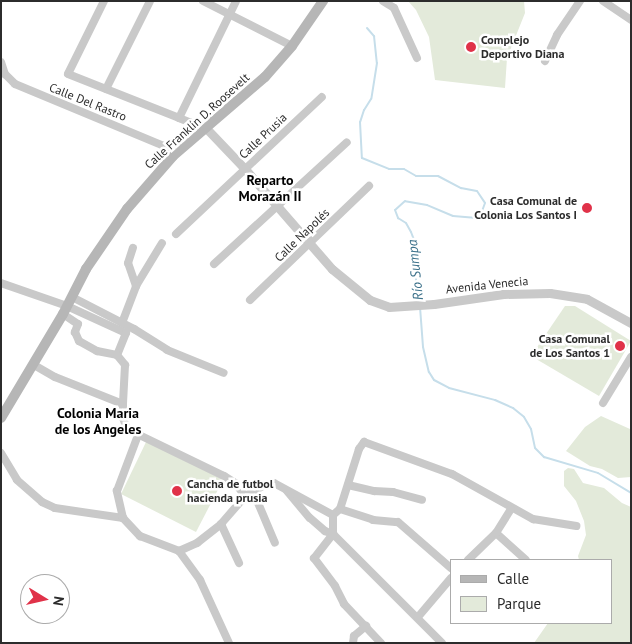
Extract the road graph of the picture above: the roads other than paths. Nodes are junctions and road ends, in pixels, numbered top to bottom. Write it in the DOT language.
graph roads {
  1 [pos="104,1"];
  2 [pos="150,1"];
  3 [pos="203,1"];
  4 [pos="236,1"];
  5 [pos="323,1"];
  6 [pos="383,1"];
  7 [pos="580,1"];
  8 [pos="603,1"];
  9 [pos="230,15"];
  10 [pos="631,20"];
  11 [pos="292,46"];
  12 [pos="417,58"];
  13 [pos="545,61"];
  14 [pos="1,62"];
  15 [pos="106,90"];
  16 [pos="322,96"];
  17 [pos="179,118"];
  18 [pos="203,129"];
  19 [pos="347,142"];
  20 [pos="173,156"];
  21 [pos="245,169"];
  22 [pos="369,186"];
  23 [pos="278,205"];
  24 [pos="176,234"];
  25 [pos="310,242"];
  26 [pos="162,243"];
  27 [pos="133,248"];
  28 [pos="214,264"];
  29 [pos="1,283"];
  30 [pos="136,286"];
  31 [pos="250,300"];
  32 [pos="67,306"];
  33 [pos="83,314"];
  34 [pos="122,323"];
  35 [pos="631,323"];
  36 [pos="78,324"];
  37 [pos="116,355"];
  38 [pos="631,357"];
  39 [pos="34,365"];
  40 [pos="224,372"];
  41 [pos="603,403"];
  42 [pos="123,404"];
  43 [pos="1,418"];
  44 [pos="138,435"];
  45 [pos="1,453"];
  46 [pos="348,485"];
  47 [pos="284,487"];
  48 [pos="252,491"];
  49 [pos="245,496"];
  50 [pos="422,500"];
  51 [pos="340,508"];
  52 [pos="511,509"];
  53 [pos="333,515"];
  54 [pos="123,518"];
  55 [pos="221,524"];
  56 [pos="576,526"];
  57 [pos="496,533"];
  58 [pos="334,534"];
  59 [pos="275,543"];
  60 [pos="179,551"];
  61 [pos="469,559"];
  62 [pos="525,559"];
  63 [pos="239,563"];
  64 [pos="450,567"];
  65 [pos="450,579"];
  66 [pos="418,617"];
  67 [pos="366,626"];
  68 [pos="229,643"];
  69 [pos="354,643"];
  70 [pos="381,643"];
  71 [pos="442,643"];
  1 -- 15 [label="street"];
  2 -- 15 [label="street"];
  3 -- 9 [label="street"];
  4 -- 9 [label="street"];
  5 -- 11 [label="main road, Calle Franklin D. Roosevelt"];
  6 -- 12 [label="street"];
  7 -- 13 [label="street"];
  8 -- 10 [label="street"];
  9 -- 11 [label="street"];
  9 -- 17 [label="street"];
  11 -- 18 [label="main road, Calle Franklin D. Roosevelt"];
  14 -- 20 [label="street, Calle Del Rastro"];
  15 -- 17 [label="street"];
  16 -- 21 [label="street, Calle Prusia"];
  17 -- 18 [label="street"];
  18 -- 20 [label="main road, Calle Franklin D. Roosevelt"];
  18 -- 21 [label="street, Avenida Venecia"];
  19 -- 23 [label="street"];
  20 -- 32 [label="main road, Calle Franklin D. Roosevelt"];
  21 -- 23 [label="street, Avenida Venecia"];
  21 -- 24 [label="street, Calle Prusia"];
  22 -- 25 [label="street, Calle Napolés"];
  23 -- 25 [label="street, Avenida Venecia"];
  23 -- 28 [label="street"];
  25 -- 31 [label="street, Calle Napolés"];
  25 -- 35 [label="street, Avenida Venecia"];
  26 -- 30 [label="street"];
  27 -- 30 [label="street"];
  29 -- 32 [label="street"];
  30 -- 34 [label="street"];
  32 -- 33 [label="street"];
  32 -- 34 [label="street"];
  32 -- 36 [label="street"];
  32 -- 39 [label="main road, Calle Franklin D. Roosevelt"];
  33 -- 36 [label="street"];
  33 -- 37 [label="street"];
  34 -- 40 [label="street"];
  36 -- 37 [label="street"];
  37 -- 42 [label="street"];
  38 -- 41 [label="street"];
  39 -- 42 [label="street"];
  39 -- 43 [label="main road, Calle Franklin D. Roosevelt"];
  42 -- 44 [label="street"];
  44 -- 49 [label="street"];
  44 -- 54 [label="street"];
  45 -- 54 [label="street"];
  46 -- 50 [label="street"];
  46 -- 51 [label="street"];
  46 -- 52 [label="street"];
  47 -- 48 [label="street"];
  47 -- 53 [label="street"];
  47 -- 58 [label="street"];
  48 -- 49 [label="street"];
  48 -- 59 [label="street"];
  49 -- 55 [label="street"];
  51 -- 53 [label="street"];
  51 -- 64 [label="street"];
  52 -- 56 [label="street"];
  52 -- 57 [label="street"];
  53 -- 58 [label="street"];
  54 -- 60 [label="street"];
  55 -- 60 [label="street"];
  55 -- 63 [label="street"];
  57 -- 61 [label="street"];
  57 -- 62 [label="street"];
  58 -- 66 [label="street"];
  58 -- 67 [label="street"];
  60 -- 68 [label="street"];
  65 -- 66 [label="street"];
  66 -- 71 [label="street"];
  67 -- 69 [label="street"];
  67 -- 70 [label="street"];
}
